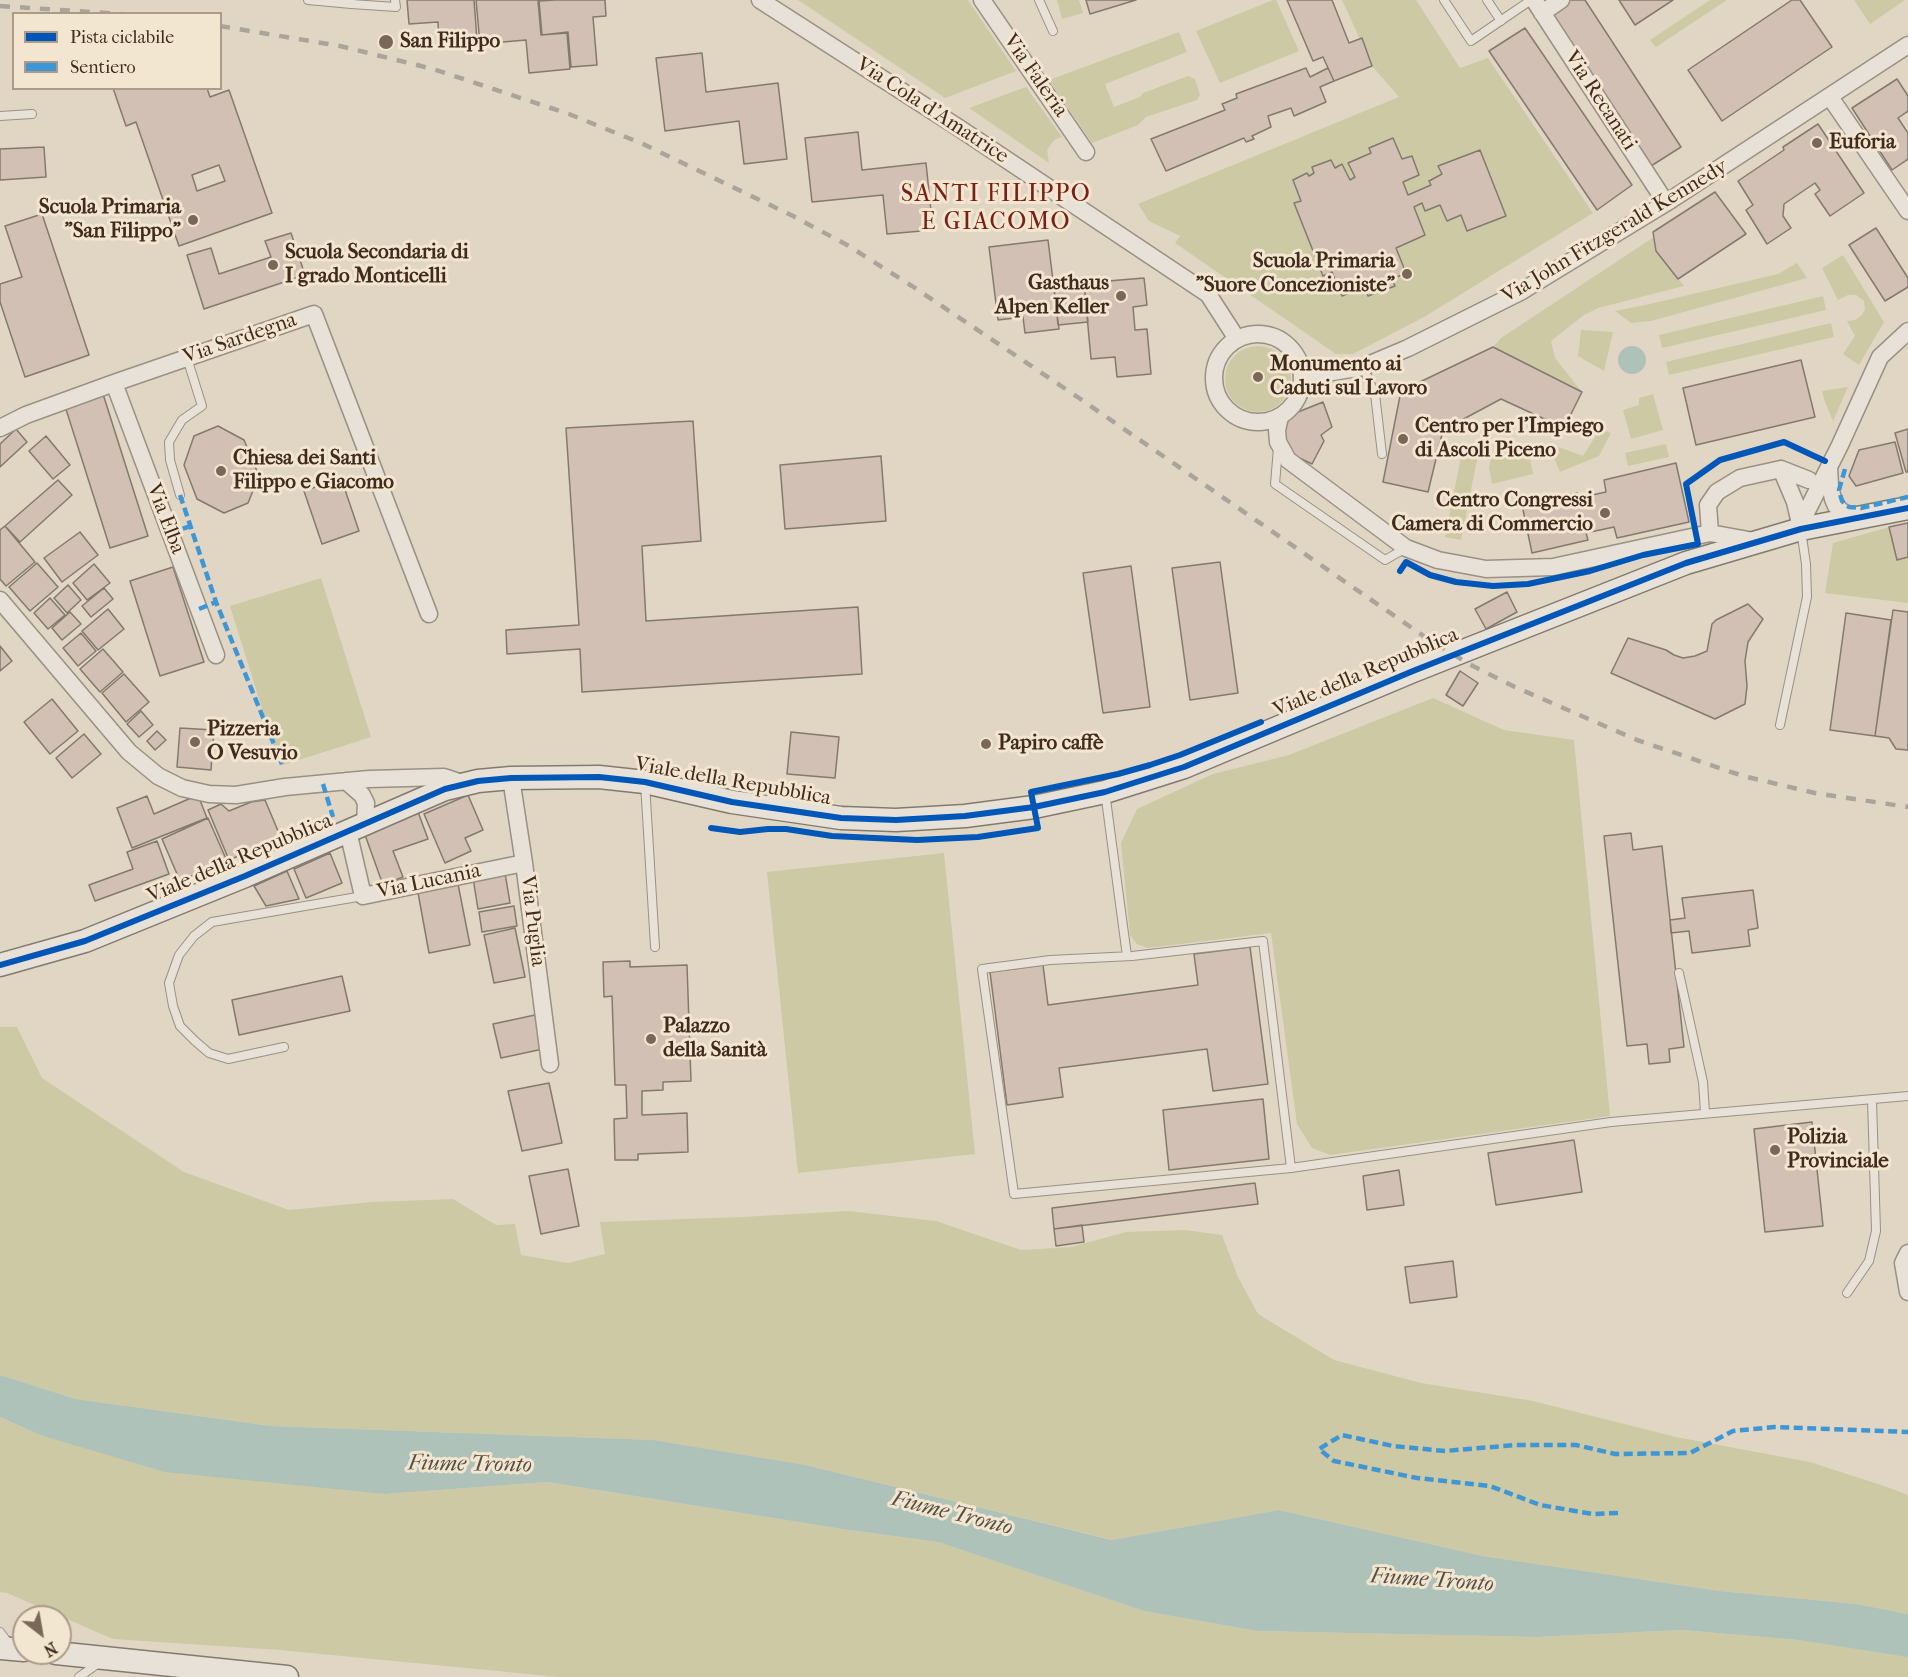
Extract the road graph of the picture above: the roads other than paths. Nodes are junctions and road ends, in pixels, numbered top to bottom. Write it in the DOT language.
graph roads {
  1 [pos="308,0"];
  2 [pos="395,0"];
  3 [pos="760,0"];
  4 [pos="1039,0"];
  5 [pos="1444,0"];
  6 [pos="1487,0"];
  7 [pos="1561,0"];
  8 [pos="985,1"];
  9 [pos="351,2"];
  10 [pos="1536,4"];
  11 [pos="1501,21"];
  12 [pos="1053,31"];
  13 [pos="1908,45"];
  14 [pos="1830,97"];
  15 [pos="32,114"];
  16 [pos="0,116"];
  17 [pos="1086,152"];
  18 [pos="1666,203"];
  19 [pos="1908,210"];
  20 [pos="1908,331"];
  21 [pos="1237,339"];
  22 [pos="187,358"];
  23 [pos="1363,367"];
  24 [pos="1302,377"];
  25 [pos="114,383"];
  26 [pos="1280,417"];
  27 [pos="0,428"];
  28 [pos="1278,442"];
  29 [pos="1382,454"];
  30 [pos="1829,466"];
  31 [pos="1781,469"];
  32 [pos="1809,480"];
  33 [pos="180,495"];
  34 [pos="1908,508"];
  35 [pos="1850,519"];
  36 [pos="1801,529"];
  37 [pos="1710,533"];
  38 [pos="1758,542"];
  39 [pos="1406,548"];
  40 [pos="0,600"];
  41 [pos="429,614"];
  42 [pos="216,655"];
  43 [pos="1780,725"];
  44 [pos="511,778"];
  45 [pos="346,781"];
  46 [pos="645,782"];
  47 [pos="465,784"];
  48 [pos="1105,792"];
  49 [pos="357,828"];
  50 [pos="524,863"];
  51 [pos="363,896"];
  52 [pos="655,947"];
  53 [pos="1127,956"];
  54 [pos="0,965"];
  55 [pos="1679,973"];
  56 [pos="284,1047"];
  57 [pos="550,1064"];
  58 [pos="1908,1096"];
  59 [pos="1872,1100"];
  60 [pos="1705,1113"];
  61 [pos="1291,1168"];
  62 [pos="1908,1254"];
  63 [pos="1908,1292"];
  64 [pos="1847,1293"];
  65 [pos="72,1655"];
  66 [pos="105,1658"];
  67 [pos="79,1677"];
  68 [pos="287,1677"];
  1 -- 9 [label="lane"];
  2 -- 9 [label="lane"];
  3 -- 21 [label="street, Via Cola d'Amatrice"];
  4 -- 12 [label="lane"];
  5 -- 11 [label="lane"];
  6 -- 11 [label="lane"];
  7 -- 10 [label="street"];
  8 -- 17 [label="street, Via Faleria"];
  10 -- 11 [label="lane"];
  10 -- 18 [label="street, Via Recanati"];
  13 -- 14 [label="street, Via John Fitzgerald Kennedy"];
  14 -- 18 [label="street, Via John Fitzgerald Kennedy"];
  14 -- 19 [label="street"];
  15 -- 16 [label="lane"];
  18 -- 23 [label="street, Via John Fitzgerald Kennedy"];
  20 -- 30 [label="street"];
  21 -- 24 [label="street"];
  21 -- 26 [label="street"];
  22 -- 25 [label="street, Via Sardegna"];
  22 -- 33 [label="lane"];
  22 -- 41 [label="street, Via Sardegna"];
  23 -- 24 [label="street, Via John Fitzgerald Kennedy"];
  23 -- 29 [label="lane"];
  24 -- 26 [label="street"];
  25 -- 27 [label="street, Via Sardegna"];
  25 -- 42 [label="street, Via Elba"];
  26 -- 28 [label="street"];
  28 -- 39 [label="street"];
  28 -- 39 [label="lane"];
  30 -- 35 [label="street"];
  30 -- 36 [label="street"];
  31 -- 32 [label="street"];
  31 -- 36 [label="street"];
  31 -- 37 [label="street"];
  34 -- 35 [label="street, Viale della Repubblica"];
  35 -- 36 [label="street, Viale della Repubblica"];
  36 -- 38 [label="street, Viale della Repubblica"];
  36 -- 43 [label="lane"];
  37 -- 38 [label="street"];
  37 -- 39 [label="street"];
  38 -- 48 [label="street, Viale della Repubblica"];
  40 -- 45 [label="street"];
  44 -- 46 [label="street, Viale della Repubblica"];
  44 -- 47 [label="street, Viale della Repubblica"];
  44 -- 50 [label="street, Via Puglia"];
  45 -- 47 [label="street"];
  45 -- 49 [label="street, Via Lucania"];
  46 -- 48 [label="street, Viale della Repubblica"];
  46 -- 52 [label="lane"];
  47 -- 49 [label="street, Viale della Repubblica"];
  48 -- 53 [label="lane"];
  49 -- 51 [label="street, Via Lucania"];
  49 -- 54 [label="street, Viale della Repubblica"];
  50 -- 51 [label="street, Via Lucania"];
  50 -- 57 [label="street, Via Puglia"];
  51 -- 56 [label="lane"];
  53 -- 61 [label="lane"];
  53 -- 61 [label="lane"];
  55 -- 60 [label="lane"];
  58 -- 59 [label="lane"];
  59 -- 60 [label="lane"];
  59 -- 64 [label="lane"];
  60 -- 61 [label="lane"];
  62 -- 63 [label="street"];
  65 -- 66 [label="street"];
  66 -- 67 [label="lane"];
  66 -- 68 [label="street"];
}
